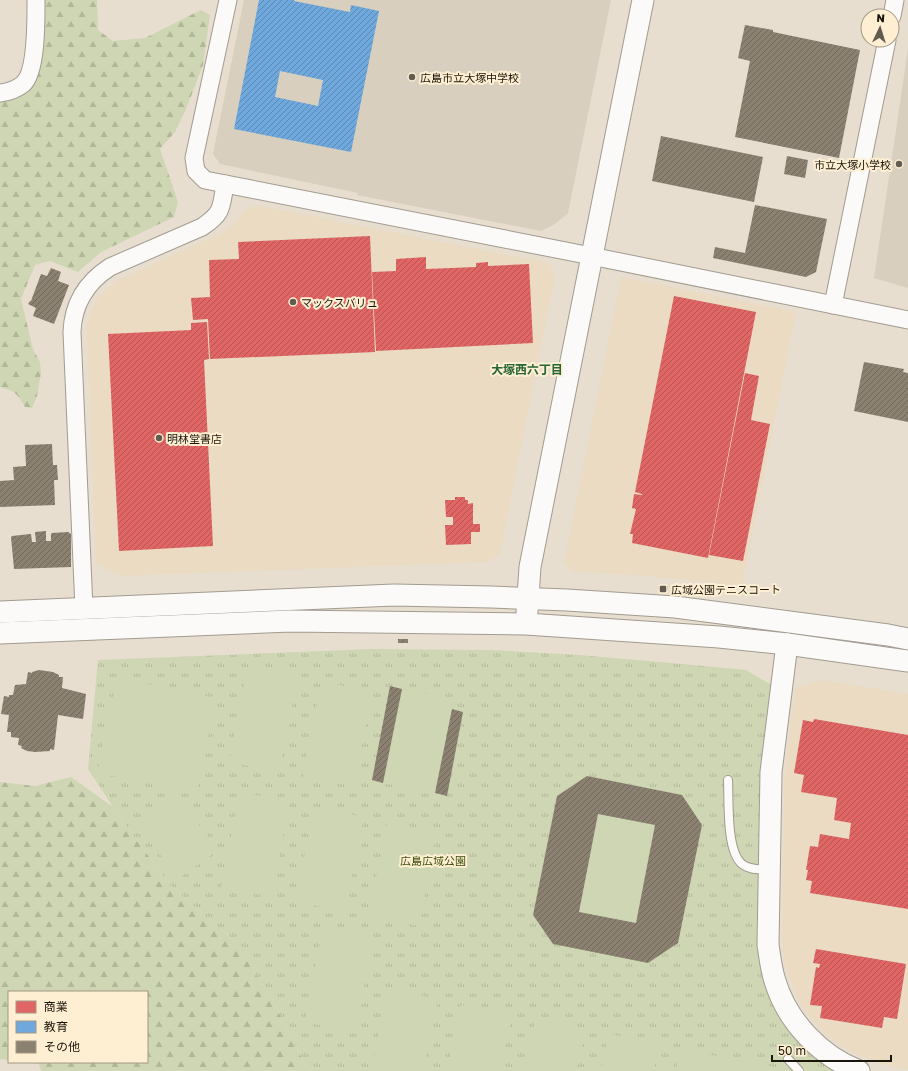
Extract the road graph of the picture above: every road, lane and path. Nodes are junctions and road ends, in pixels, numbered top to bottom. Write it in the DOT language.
graph roads {
  1 [pos="36,0"];
  2 [pos="228,0"];
  3 [pos="643,0"];
  4 [pos="885,48"];
  5 [pos="0,93"];
  6 [pos="224,184"];
  7 [pos="592,256"];
  8 [pos="833,305"];
  9 [pos="908,320"];
  10 [pos="528,598"];
  11 [pos="84,609"];
  12 [pos="0,612"];
  13 [pos="526,624"];
  14 [pos="0,633"];
  15 [pos="908,639"];
  16 [pos="786,644"];
  17 [pos="908,661"];
  18 [pos="728,780"];
  19 [pos="769,870"];
  20 [pos="788,1059"];
  21 [pos="798,1071"];
  22 [pos="859,1071"];
  1 -- 5 [label="street"];
  2 -- 6 [label="street"];
  3 -- 7 [label="street"];
  4 -- 8 [label="street"];
  6 -- 7 [label="street"];
  6 -- 11 [label="street"];
  7 -- 8 [label="street"];
  7 -- 10 [label="street"];
  8 -- 9 [label="street"];
  10 -- 11 [label="street"];
  10 -- 13 [label="street"];
  10 -- 15 [label="street"];
  11 -- 12 [label="street"];
  13 -- 14 [label="street"];
  13 -- 16 [label="street"];
  16 -- 17 [label="street"];
  16 -- 19 [label="street"];
  18 -- 19 [label="lane"];
  19 -- 22 [label="street"];
  20 -- 21 [label="lane"];
}
